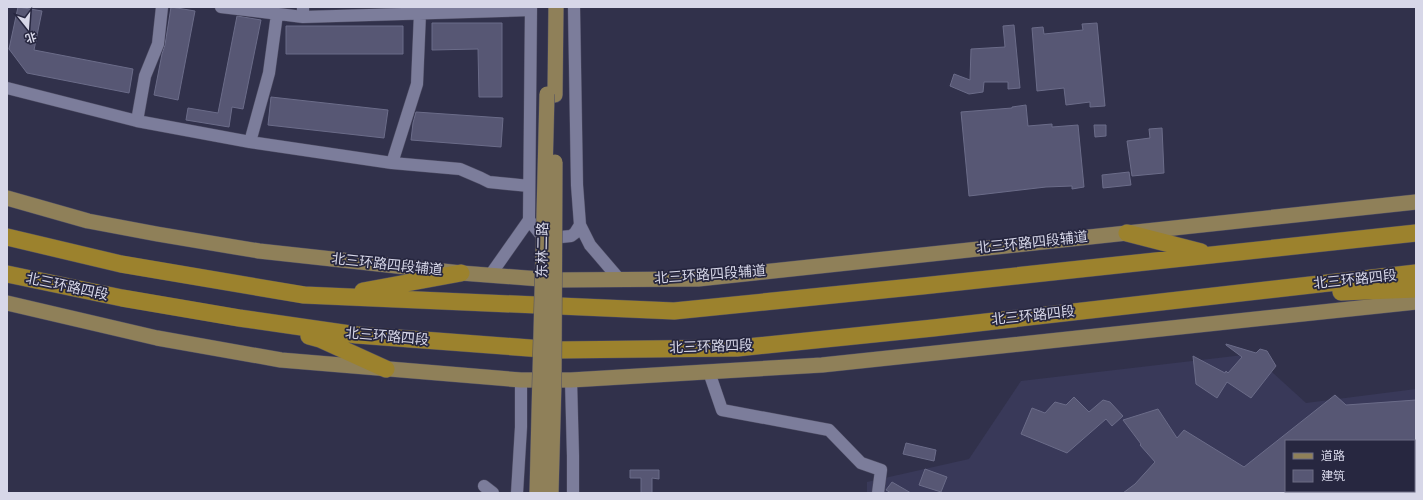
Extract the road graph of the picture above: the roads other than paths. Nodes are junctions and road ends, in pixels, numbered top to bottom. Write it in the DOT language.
graph roads {
  1 [pos="162,7"];
  2 [pos="221,7"];
  3 [pos="547,7"];
  4 [pos="556,7"];
  5 [pos="574,7"];
  6 [pos="531,8"];
  7 [pos="303,12"];
  8 [pos="420,13"];
  9 [pos="277,14"];
  10 [pos="7,88"];
  11 [pos="551,95"];
  12 [pos="137,121"];
  13 [pos="250,142"];
  14 [pos="392,163"];
  15 [pos="529,186"];
  16 [pos="7,198"];
  17 [pos="1416,202"];
  18 [pos="529,220"];
  19 [pos="580,225"];
  20 [pos="1127,233"];
  21 [pos="1416,233"];
  22 [pos="7,237"];
  23 [pos="1211,255"];
  24 [pos="461,273"];
  25 [pos="1416,273"];
  26 [pos="7,274"];
  27 [pos="491,274"];
  28 [pos="620,280"];
  29 [pos="1416,289"];
  30 [pos="333,296"];
  31 [pos="1217,296"];
  32 [pos="1416,302"];
  33 [pos="7,303"];
  34 [pos="239,318"];
  35 [pos="386,369"];
  36 [pos="708,372"];
  37 [pos="521,380"];
  38 [pos="570,380"];
  39 [pos="517,493"];
  40 [pos="537,493"];
  41 [pos="551,493"];
  42 [pos="573,493"];
  43 [pos="878,493"];
  1 -- 12 [label="street"];
  2 -- 9 [label="street"];
  3 -- 11 [label="main road, 东林二路"];
  4 -- 11 [label="main road, 东林二路"];
  5 -- 19 [label="street"];
  6 -- 8 [label="street"];
  6 -- 15 [label="street"];
  7 -- 8 [label="street"];
  7 -- 9 [label="street"];
  8 -- 14 [label="street"];
  9 -- 13 [label="street"];
  10 -- 12 [label="street"];
  11 -- 40 [label="main road, 东林二路, bridge"];
  11 -- 41 [label="main road, 东林二路, bridge"];
  12 -- 13 [label="street"];
  13 -- 14 [label="street"];
  14 -- 15 [label="street"];
  15 -- 18 [label="street"];
  16 -- 24 [label="main road, 北三环路四段辅道"];
  17 -- 20 [label="main road, 北三环路四段辅道"];
  18 -- 19 [label="street"];
  18 -- 27 [label="street"];
  19 -- 28 [label="street"];
  20 -- 23 [label="highway"];
  20 -- 28 [label="main road, 北三环路四段辅道"];
  21 -- 23 [label="highway"];
  22 -- 30 [label="highway"];
  23 -- 30 [label="highway"];
  24 -- 27 [label="main road, 北三环路四段辅道"];
  24 -- 30 [label="highway"];
  25 -- 31 [label="highway, 北三环路四段"];
  26 -- 34 [label="highway, 北三环路四段"];
  27 -- 28 [label="main road, 北三环路四段辅道"];
  29 -- 31 [label="highway"];
  31 -- 34 [label="highway, 北三环路四段"];
  32 -- 36 [label="main road"];
  33 -- 35 [label="main road"];
  34 -- 35 [label="highway"];
  35 -- 37 [label="main road"];
  36 -- 38 [label="main road"];
  36 -- 43 [label="street"];
  37 -- 38 [label="main road"];
  37 -- 39 [label="street"];
  38 -- 42 [label="street"];
}
